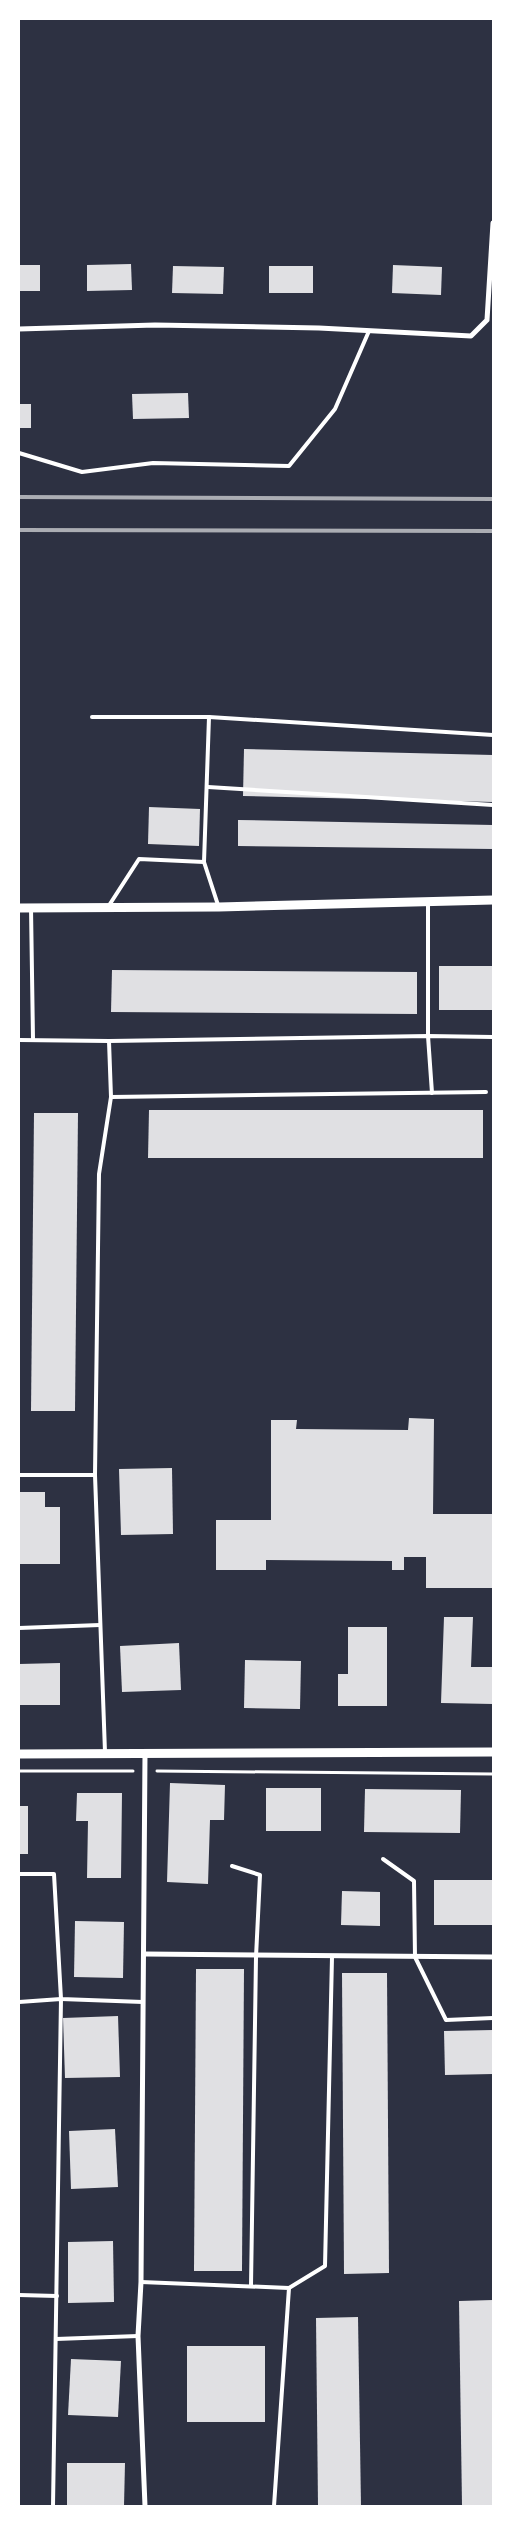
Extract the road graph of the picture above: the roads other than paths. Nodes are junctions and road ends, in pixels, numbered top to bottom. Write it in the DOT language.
graph roads {
  1 [pos="493,223"];
  2 [pos="19,329"];
  3 [pos="369,331"];
  4 [pos="19,453"];
  5 [pos="92,717"];
  6 [pos="209,717"];
  7 [pos="493,735"];
  8 [pos="208,788"];
  9 [pos="493,805"];
  10 [pos="204,862"];
  11 [pos="493,900"];
  12 [pos="428,901"];
  13 [pos="219,907"];
  14 [pos="19,908"];
  15 [pos="31,908"];
  16 [pos="108,908"];
  17 [pos="428,1036"];
  18 [pos="493,1037"];
  19 [pos="33,1039"];
  20 [pos="19,1040"];
  21 [pos="109,1041"];
  22 [pos="486,1092"];
  23 [pos="432,1093"];
  24 [pos="111,1098"];
  25 [pos="95,1474"];
  26 [pos="19,1475"];
  27 [pos="100,1625"];
  28 [pos="19,1628"];
  29 [pos="493,1752"];
  30 [pos="19,1754"];
  31 [pos="105,1754"];
  32 [pos="145,1755"];
  33 [pos="383,1859"];
  34 [pos="232,1866"];
  35 [pos="19,1874"];
  36 [pos="145,1954"];
  37 [pos="256,1956"];
  38 [pos="332,1957"];
  39 [pos="415,1957"];
  40 [pos="493,1957"];
  41 [pos="61,1999"];
  42 [pos="19,2002"];
  43 [pos="143,2002"];
  44 [pos="493,2018"];
  45 [pos="141,2282"];
  46 [pos="251,2286"];
  47 [pos="289,2288"];
  48 [pos="19,2295"];
  49 [pos="57,2296"];
  50 [pos="138,2336"];
  51 [pos="56,2339"];
  52 [pos="53,2506"];
  53 [pos="145,2506"];
  54 [pos="274,2506"];
  1 -- 3 [label="street"];
  2 -- 3 [label="street"];
  3 -- 4 [label="lane"];
  5 -- 6 [label="lane"];
  6 -- 7 [label="lane"];
  6 -- 8 [label="lane"];
  8 -- 9 [label="lane"];
  8 -- 10 [label="lane"];
  10 -- 13 [label="lane"];
  10 -- 16 [label="lane"];
  11 -- 12 [label="street"];
  12 -- 13 [label="street"];
  12 -- 17 [label="lane"];
  13 -- 16 [label="street"];
  14 -- 15 [label="street"];
  15 -- 16 [label="street"];
  15 -- 19 [label="lane"];
  17 -- 18 [label="lane"];
  17 -- 21 [label="lane"];
  17 -- 23 [label="lane"];
  19 -- 20 [label="lane"];
  19 -- 21 [label="lane"];
  21 -- 24 [label="lane"];
  22 -- 23 [label="lane"];
  23 -- 24 [label="lane"];
  24 -- 25 [label="lane"];
  25 -- 26 [label="lane"];
  25 -- 27 [label="lane"];
  27 -- 28 [label="lane"];
  27 -- 31 [label="lane"];
  29 -- 32 [label="street"];
  30 -- 31 [label="street"];
  31 -- 32 [label="street"];
  32 -- 36 [label="street"];
  33 -- 39 [label="lane"];
  34 -- 37 [label="lane"];
  35 -- 41 [label="lane"];
  36 -- 37 [label="street"];
  36 -- 43 [label="street"];
  37 -- 38 [label="street"];
  37 -- 46 [label="lane"];
  38 -- 39 [label="street"];
  38 -- 47 [label="lane"];
  39 -- 40 [label="street"];
  39 -- 44 [label="lane"];
  41 -- 42 [label="lane"];
  41 -- 43 [label="lane"];
  41 -- 49 [label="lane"];
  43 -- 45 [label="street"];
  45 -- 46 [label="lane"];
  45 -- 50 [label="street"];
  46 -- 47 [label="lane"];
  47 -- 54 [label="lane"];
  48 -- 49 [label="lane"];
  49 -- 51 [label="lane"];
  50 -- 51 [label="lane"];
  50 -- 53 [label="street"];
  51 -- 52 [label="lane"];
}
